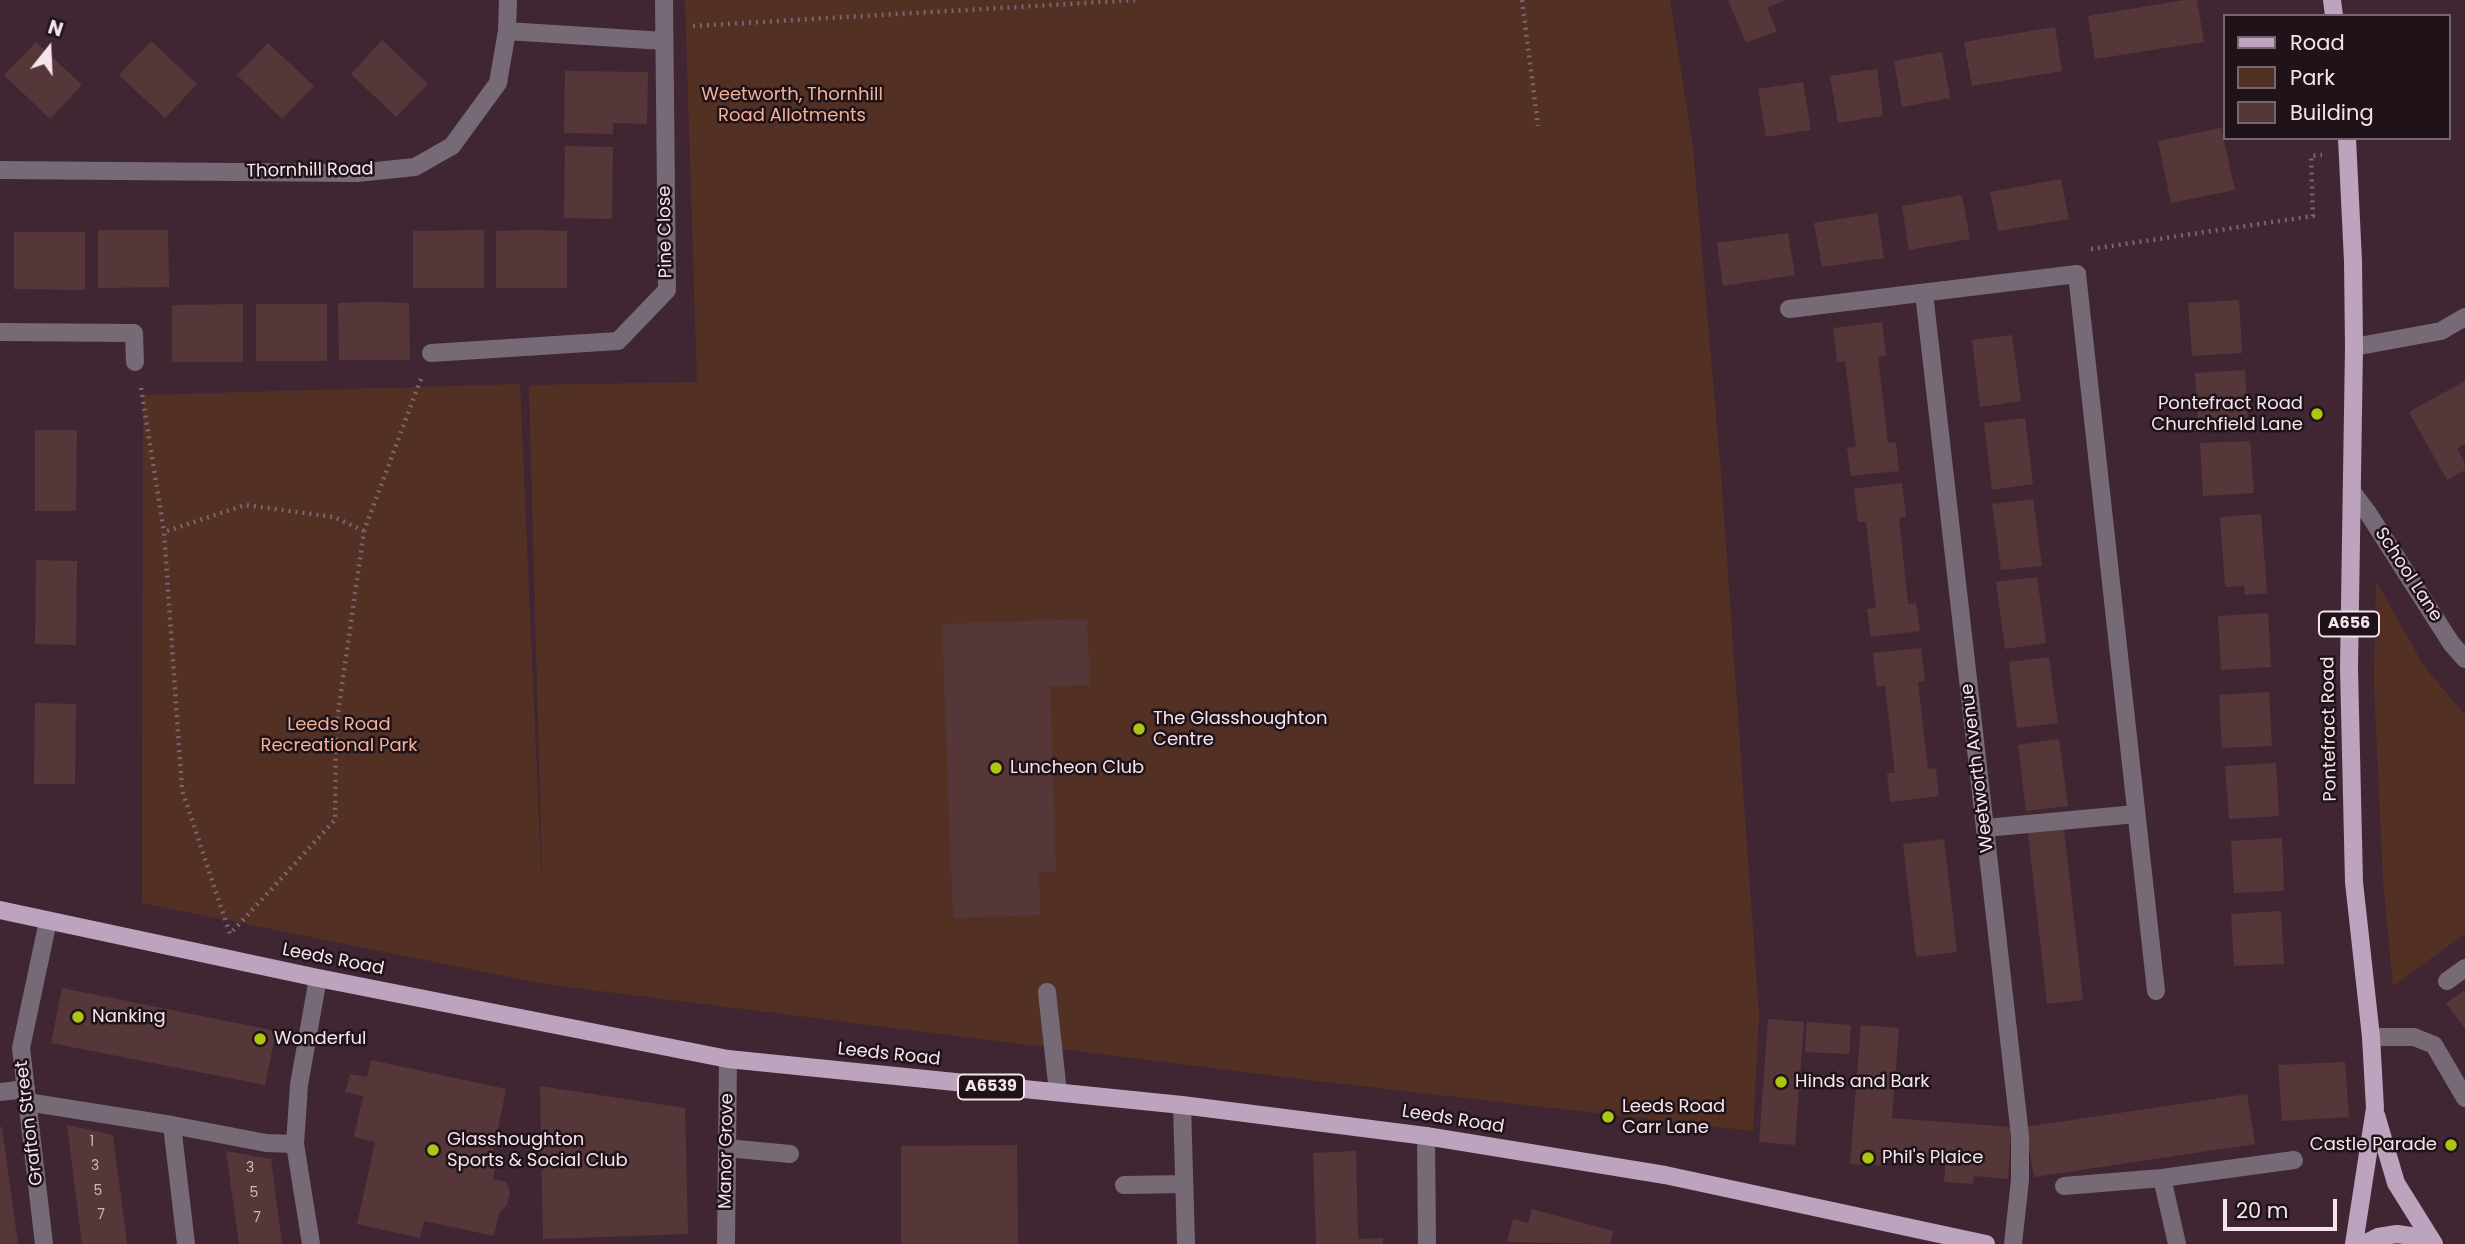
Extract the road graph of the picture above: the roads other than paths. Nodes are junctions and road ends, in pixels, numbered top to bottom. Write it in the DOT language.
graph roads {
  1 [pos="508,0"];
  2 [pos="664,0"];
  3 [pos="507,31"];
  4 [pos="664,34"];
  5 [pos="2348,145"];
  6 [pos="0,170"];
  7 [pos="1924,293"];
  8 [pos="1789,309"];
  9 [pos="2465,317"];
  10 [pos="0,332"];
  11 [pos="2354,347"];
  12 [pos="430,353"];
  13 [pos="135,362"];
  14 [pos="2352,492"];
  15 [pos="2465,659"];
  16 [pos="2136,814"];
  17 [pos="1985,828"];
  18 [pos="0,910"];
  19 [pos="48,921"];
  20 [pos="2465,968"];
  21 [pos="318,978"];
  22 [pos="2447,981"];
  23 [pos="2156,991"];
  24 [pos="1047,992"];
  25 [pos="2371,1037"];
  26 [pos="728,1059"];
  27 [pos="0,1092"];
  28 [pos="1058,1092"];
  29 [pos="27,1095"];
  30 [pos="2465,1098"];
  31 [pos="1182,1105"];
  32 [pos="2375,1108"];
  33 [pos="172,1125"];
  34 [pos="1426,1136"];
  35 [pos="295,1144"];
  36 [pos="727,1148"];
  37 [pos="790,1154"];
  38 [pos="2294,1160"];
  39 [pos="2162,1178"];
  40 [pos="1184,1184"];
  41 [pos="1124,1185"];
  42 [pos="2064,1186"];
  43 [pos="44,1244"];
  44 [pos="186,1244"];
  45 [pos="311,1244"];
  46 [pos="726,1244"];
  47 [pos="1186,1244"];
  48 [pos="1427,1244"];
  49 [pos="1986,1244"];
  50 [pos="2013,1244"];
  51 [pos="2177,1244"];
  52 [pos="2354,1244"];
  53 [pos="2364,1244"];
  54 [pos="2433,1244"];
  1 -- 3 [label="street, Thornhill Road"];
  2 -- 4 [label="street, Pine Close"];
  3 -- 4 [label="street"];
  3 -- 6 [label="street, Thornhill Road"];
  4 -- 12 [label="street, Pine Close"];
  5 -- 11 [label="main road, Pontefract Road / A656"];
  7 -- 8 [label="street"];
  7 -- 16 [label="street"];
  7 -- 17 [label="street, Weetworth Avenue"];
  9 -- 11 [label="street"];
  10 -- 13 [label="street"];
  11 -- 14 [label="main road, Pontefract Road / A656"];
  14 -- 15 [label="street, School Lane"];
  14 -- 25 [label="main road, Pontefract Road / A656"];
  16 -- 17 [label="street"];
  16 -- 23 [label="street"];
  17 -- 50 [label="street, Weetworth Avenue"];
  18 -- 19 [label="main road, Leeds Road / A6539"];
  19 -- 21 [label="main road, Leeds Road / A6539"];
  19 -- 29 [label="street, Grafton Street"];
  20 -- 22 [label="street"];
  21 -- 26 [label="main road, Leeds Road / A6539"];
  21 -- 35 [label="street"];
  24 -- 28 [label="street"];
  25 -- 30 [label="street"];
  25 -- 32 [label="main road, Pontefract Road / A656"];
  26 -- 28 [label="main road, Leeds Road / A6539"];
  26 -- 36 [label="street, Manor Grove"];
  27 -- 29 [label="street"];
  28 -- 31 [label="main road, Leeds Road / A6539"];
  29 -- 33 [label="street"];
  29 -- 43 [label="street, Grafton Street"];
  31 -- 34 [label="main road, Leeds Road / A6539"];
  31 -- 40 [label="street"];
  32 -- 52 [label="main road, Pontefract Road / A656"];
  32 -- 54 [label="main road, Pontefract Road / A656"];
  33 -- 35 [label="street"];
  33 -- 44 [label="street"];
  34 -- 48 [label="street"];
  34 -- 49 [label="main road, Leeds Road / A6539"];
  35 -- 45 [label="street"];
  36 -- 37 [label="street"];
  36 -- 46 [label="street, Manor Grove"];
  38 -- 39 [label="street"];
  39 -- 42 [label="street"];
  39 -- 51 [label="street"];
  40 -- 41 [label="street"];
  40 -- 47 [label="street"];
  53 -- 54 [label="main road"];
}
